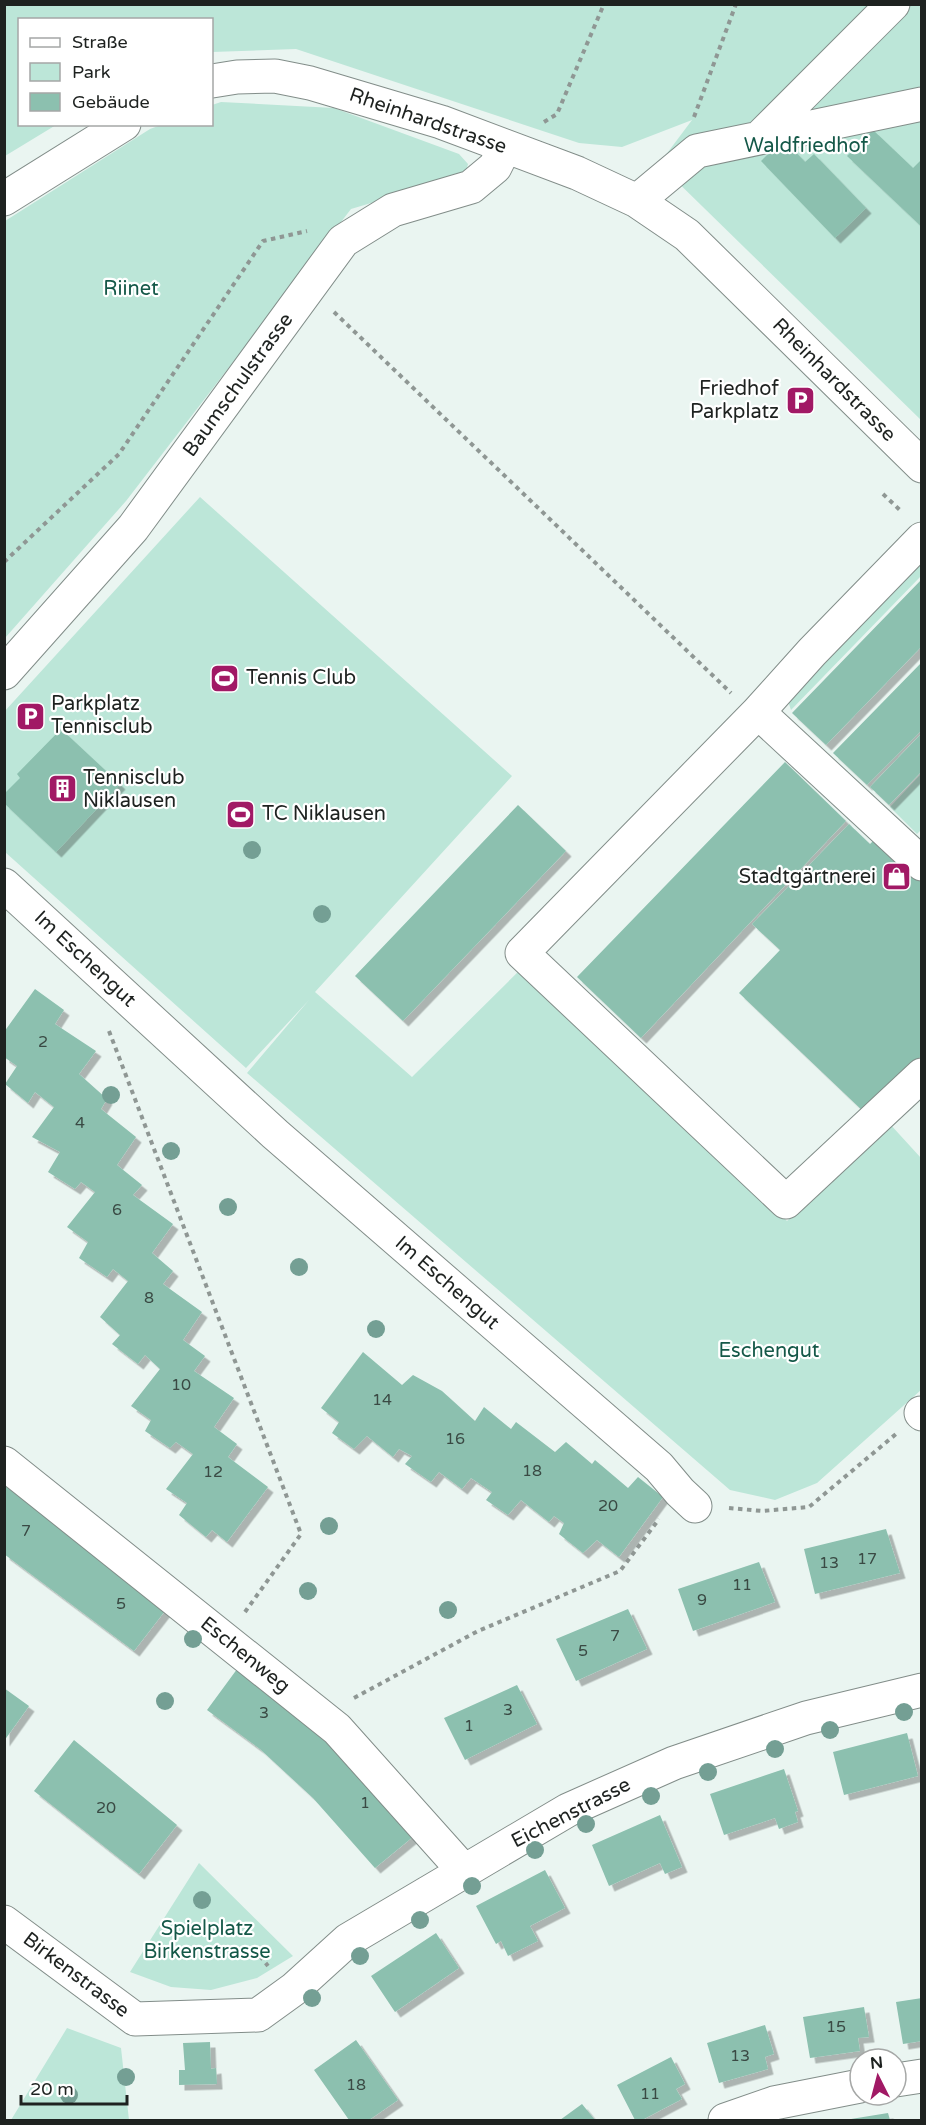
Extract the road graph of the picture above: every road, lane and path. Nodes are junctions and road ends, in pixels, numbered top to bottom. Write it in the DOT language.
graph roads {
  1 [pos="604,4"];
  2 [pos="736,4"];
  3 [pos="893,4"];
  4 [pos="213,81"];
  5 [pos="921,104"];
  6 [pos="693,120"];
  7 [pos="121,126"];
  8 [pos="759,138"];
  9 [pos="505,147"];
  10 [pos="4,199"];
  11 [pos="637,201"];
  12 [pos="317,228"];
  13 [pos="307,291"];
  14 [pos="921,466"];
  15 [pos="921,540"];
  16 [pos="4,562"];
  17 [pos="4,674"];
  18 [pos="756,714"];
  19 [pos="921,864"];
  20 [pos="4,885"];
  21 [pos="106,1022"];
  22 [pos="921,1075"];
  23 [pos="921,1413"];
  24 [pos="4,1463"];
  25 [pos="688,1499"];
  26 [pos="226,1640"];
  27 [pos="921,1690"];
  28 [pos="356,1699"];
  29 [pos="464,1871"];
  30 [pos="4,1922"];
  31 [pos="258,2015"];
  32 [pos="848,2088"];
  33 [pos="724,2121"];
  1 -- 9 [label="path"];
  2 -- 6 [label="path"];
  3 -- 8 [label="street"];
  4 -- 9 [label="street, Rheinhardstrasse"];
  5 -- 8 [label="street"];
  7 -- 10 [label="street"];
  8 -- 11 [label="street"];
  9 -- 11 [label="street, Rheinhardstrasse"];
  9 -- 13 [label="street, Baumschulstrasse"];
  11 -- 14 [label="street, Rheinhardstrasse"];
  12 -- 16 [label="path"];
  13 -- 17 [label="street, Baumschulstrasse"];
  13 -- 18 [label="path"];
  15 -- 18 [label="street"];
  18 -- 19 [label="street"];
  18 -- 22 [label="street"];
  20 -- 25 [label="street, Im Eschengut"];
  21 -- 26 [label="path"];
  23 -- 25 [label="path"];
  24 -- 26 [label="street, Eschenweg"];
  25 -- 28 [label="path"];
  26 -- 29 [label="street, Eschenweg"];
  27 -- 29 [label="street, Eichenstrasse"];
  29 -- 31 [label="street, Eichenstrasse"];
  30 -- 31 [label="street, Birkenstrasse"];
  32 -- 33 [label="street"];
}
